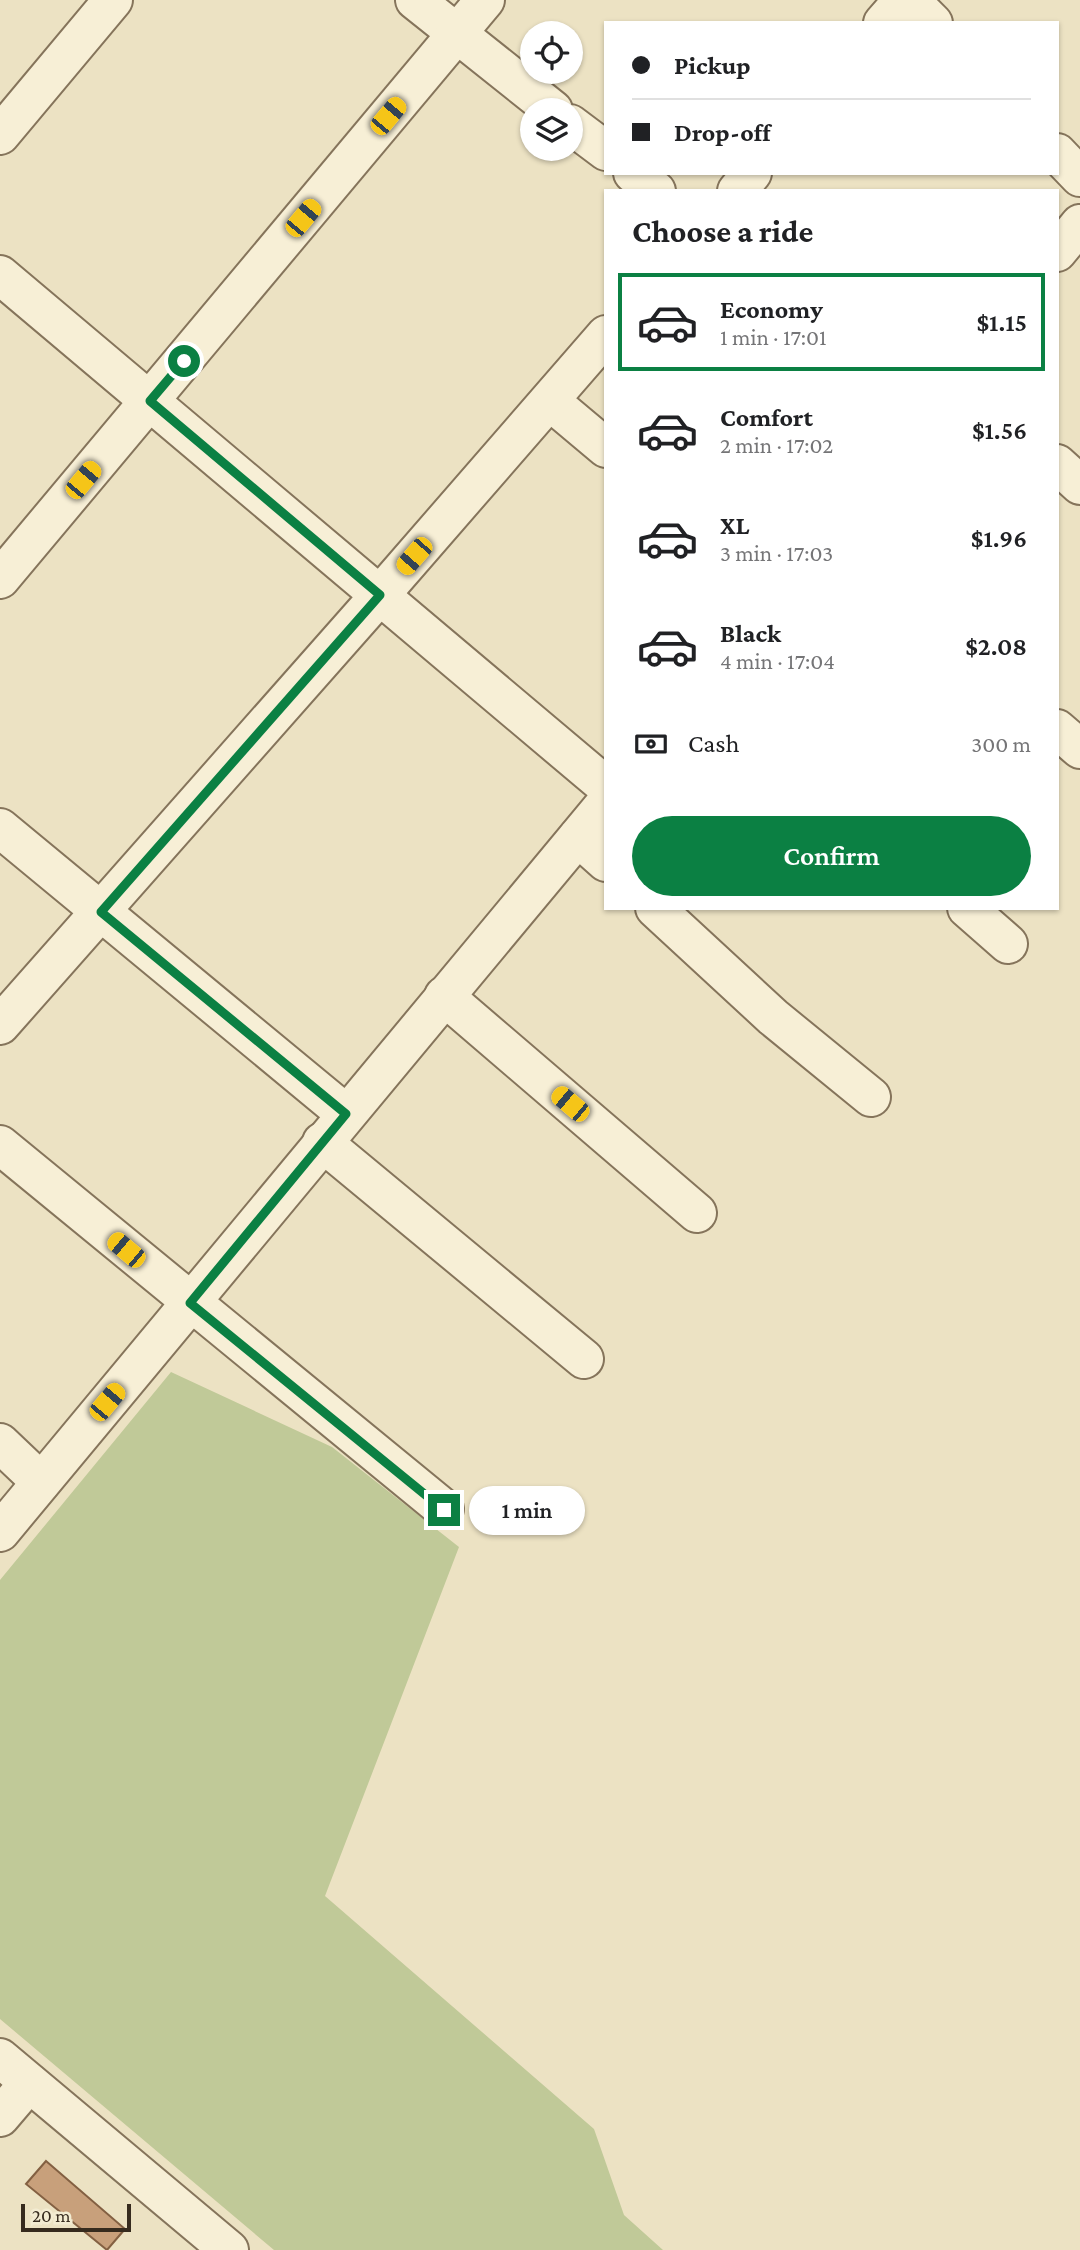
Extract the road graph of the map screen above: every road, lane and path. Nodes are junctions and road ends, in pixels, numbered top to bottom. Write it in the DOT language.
graph roads {
  1 [pos="113,0"];
  2 [pos="415,0"];
  3 [pos="485,0"];
  4 [pos="923,8"];
  5 [pos="888,21"];
  6 [pos="456,34"];
  7 [pos="538,98"];
  8 [pos="583,134"];
  9 [pos="0,135"];
  10 [pos="604,150"];
  11 [pos="1059,155"];
  12 [pos="636,175"];
  13 [pos="750,175"];
  14 [pos="1080,177"];
  15 [pos="653,189"];
  16 [pos="739,189"];
  17 [pos="1080,224"];
  18 [pos="1059,250"];
  19 [pos="0,275"];
  20 [pos="604,337"];
  21 [pos="150,401"];
  22 [pos="550,401"];
  23 [pos="604,446"];
  24 [pos="1059,466"];
  25 [pos="1080,485"];
  26 [pos="0,579"];
  27 [pos="380,595"];
  28 [pos="1059,731"];
  29 [pos="1080,749"];
  30 [pos="604,784"];
  31 [pos="604,805"];
  32 [pos="0,828"];
  33 [pos="578,837"];
  34 [pos="604,860"];
  35 [pos="657,910"];
  36 [pos="969,910"];
  37 [pos="101,912"];
  38 [pos="1008,944"];
  39 [pos="443,996"];
  40 [pos="0,1024"];
  41 [pos="871,1097"];
  42 [pos="334,1128"];
  43 [pos="0,1145"];
  44 [pos="697,1213"];
  45 [pos="190,1303"];
  46 [pos="584,1359"];
  47 [pos="0,1443"];
  48 [pos="41,1482"];
  49 [pos="444,1510"];
  50 [pos="0,1532"];
  51 [pos="0,2058"];
  52 [pos="29,2082"];
  53 [pos="0,2117"];
  54 [pos="229,2250"];
  1 -- 9 [label="street"];
  2 -- 6 [label="street"];
  3 -- 6 [label="street"];
  4 -- 5 [label="street"];
  6 -- 7 [label="street"];
  6 -- 21 [label="street"];
  8 -- 10 [label="street"];
  11 -- 14 [label="street"];
  12 -- 15 [label="street"];
  13 -- 16 [label="street"];
  17 -- 18 [label="street"];
  19 -- 21 [label="street"];
  20 -- 22 [label="street"];
  21 -- 26 [label="street"];
  21 -- 27 [label="street"];
  22 -- 23 [label="street"];
  22 -- 27 [label="street"];
  24 -- 25 [label="street"];
  27 -- 30 [label="street"];
  27 -- 37 [label="street"];
  28 -- 29 [label="street"];
  31 -- 33 [label="street"];
  32 -- 37 [label="street"];
  33 -- 34 [label="street"];
  33 -- 39 [label="street"];
  35 -- 41 [label="street"];
  36 -- 38 [label="street"];
  37 -- 40 [label="street"];
  37 -- 42 [label="street"];
  39 -- 42 [label="street"];
  39 -- 44 [label="street"];
  42 -- 45 [label="street"];
  42 -- 46 [label="street"];
  43 -- 45 [label="street"];
  45 -- 48 [label="street"];
  45 -- 49 [label="street"];
  47 -- 48 [label="street"];
  48 -- 50 [label="street"];
  51 -- 52 [label="street"];
  52 -- 53 [label="street"];
  52 -- 54 [label="street"];
}
